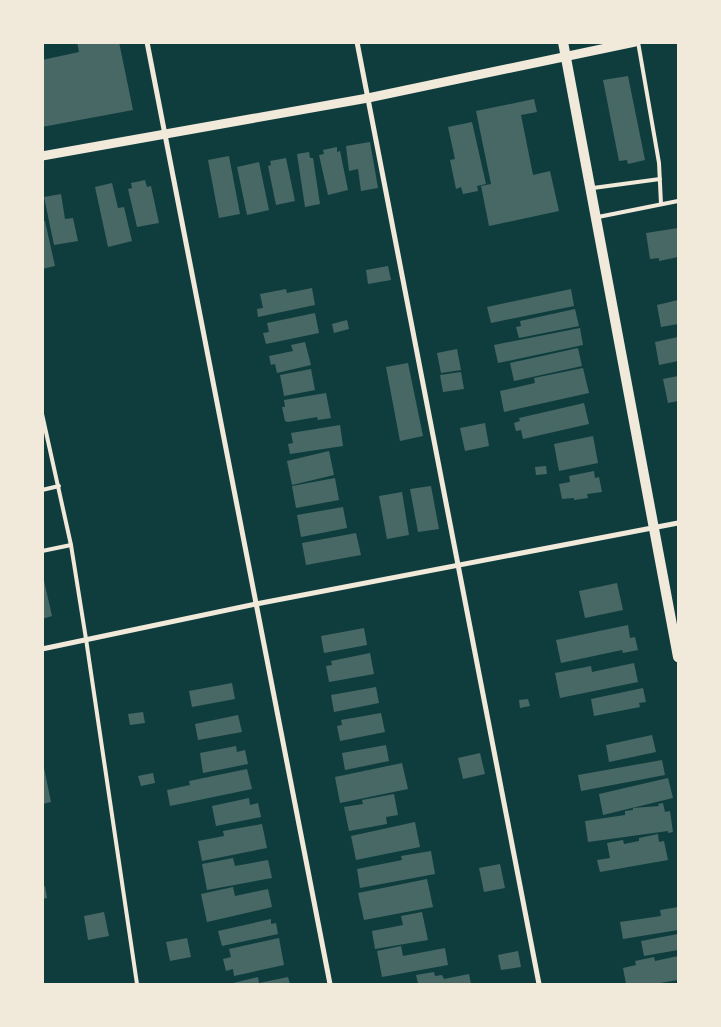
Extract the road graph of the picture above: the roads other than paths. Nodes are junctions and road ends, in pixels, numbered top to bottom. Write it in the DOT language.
graph roads {
  1 [pos="147,42"];
  2 [pos="357,42"];
  3 [pos="562,42"];
  4 [pos="637,42"];
  5 [pos="566,57"];
  6 [pos="368,98"];
  7 [pos="165,134"];
  8 [pos="42,156"];
  9 [pos="660,179"];
  10 [pos="590,188"];
  11 [pos="678,201"];
  12 [pos="661,204"];
  13 [pos="596,217"];
  14 [pos="42,414"];
  15 [pos="59,486"];
  16 [pos="42,490"];
  17 [pos="678,523"];
  18 [pos="654,528"];
  19 [pos="71,546"];
  20 [pos="42,551"];
  21 [pos="458,566"];
  22 [pos="256,604"];
  23 [pos="86,639"];
  24 [pos="42,649"];
  25 [pos="678,657"];
  26 [pos="137,984"];
  27 [pos="330,984"];
  28 [pos="539,984"];
  1 -- 7 [label="street"];
  2 -- 6 [label="street"];
  3 -- 5 [label="main road"];
  4 -- 5 [label="street"];
  4 -- 9 [label="lane"];
  5 -- 6 [label="street"];
  5 -- 10 [label="main road"];
  6 -- 7 [label="street"];
  6 -- 21 [label="street"];
  7 -- 8 [label="street"];
  7 -- 22 [label="street"];
  9 -- 10 [label="lane"];
  9 -- 12 [label="lane"];
  10 -- 13 [label="main road"];
  11 -- 12 [label="lane"];
  12 -- 13 [label="lane"];
  13 -- 18 [label="main road"];
  14 -- 15 [label="lane"];
  15 -- 16 [label="lane"];
  15 -- 19 [label="lane"];
  17 -- 18 [label="street"];
  18 -- 21 [label="street"];
  18 -- 25 [label="main road"];
  19 -- 20 [label="lane"];
  19 -- 23 [label="lane"];
  21 -- 22 [label="street"];
  21 -- 28 [label="street"];
  22 -- 23 [label="street"];
  22 -- 27 [label="street"];
  23 -- 24 [label="street"];
  23 -- 26 [label="lane"];
}
